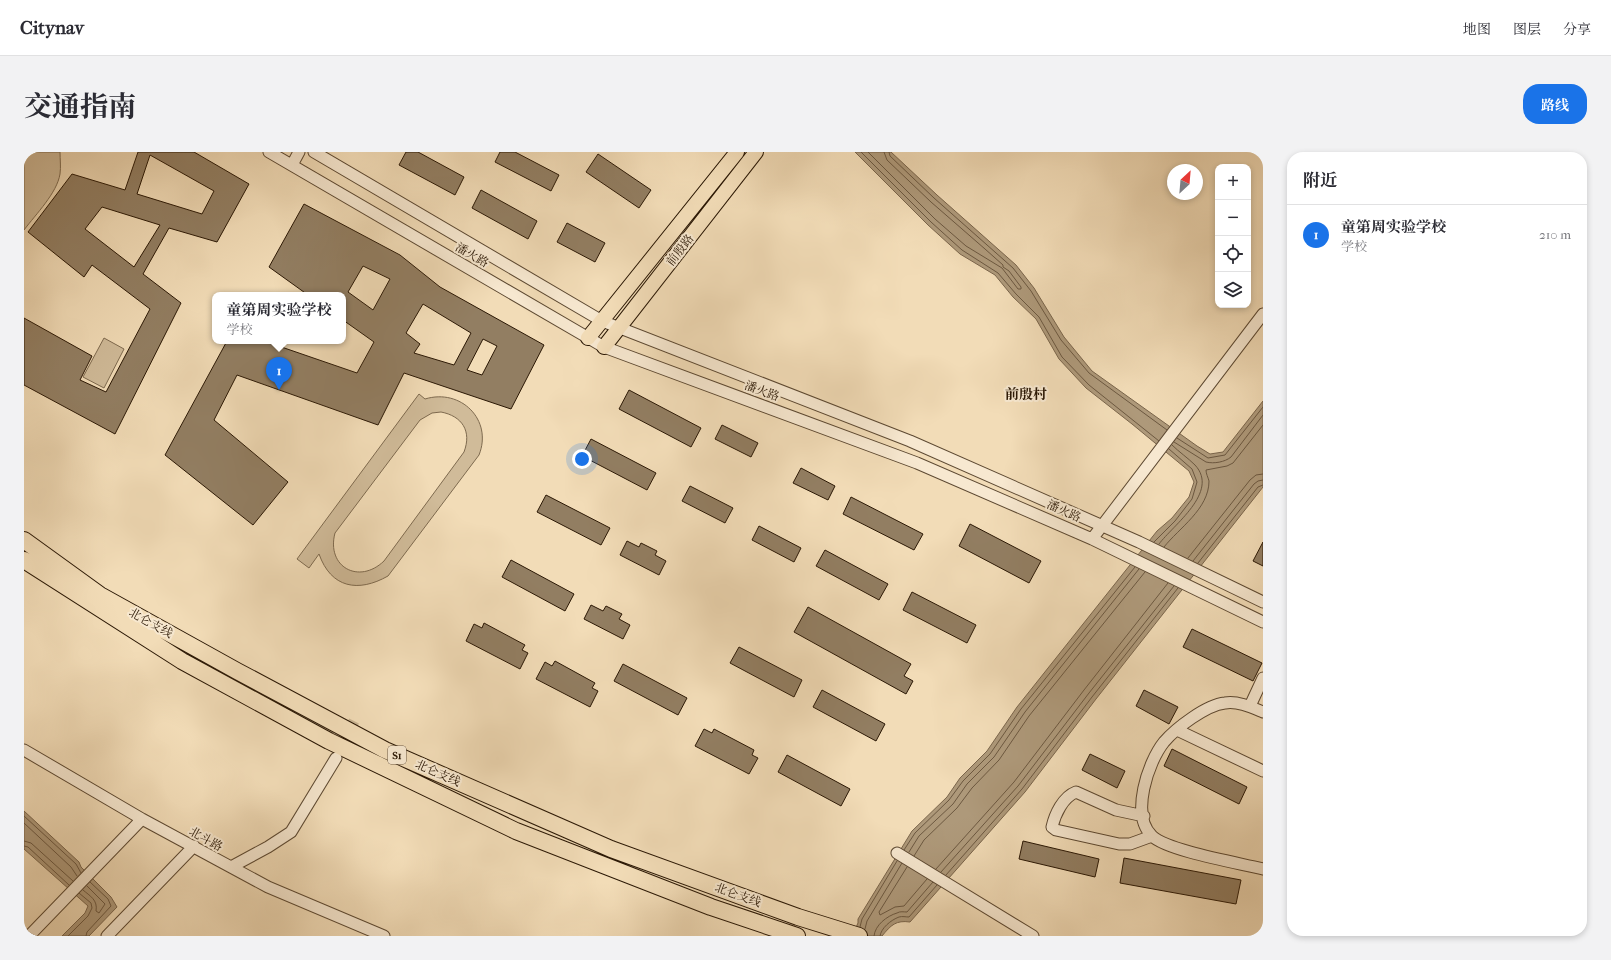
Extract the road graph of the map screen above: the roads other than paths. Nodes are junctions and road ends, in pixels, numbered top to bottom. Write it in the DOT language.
graph roads {
  1 [pos="269,152"];
  2 [pos="299,152"];
  3 [pos="314,152"];
  4 [pos="737,152"];
  5 [pos="756,152"];
  6 [pos="292,165"];
  7 [pos="1263,314"];
  8 [pos="602,321"];
  9 [pos="619,328"];
  10 [pos="588,338"];
  11 [pos="604,347"];
  12 [pos="1102,525"];
  13 [pos="1092,538"];
  14 [pos="24,540"];
  15 [pos="24,560"];
  16 [pos="1263,602"];
  17 [pos="1263,622"];
  18 [pos="1263,678"];
  19 [pos="1250,706"];
  20 [pos="1263,712"];
  21 [pos="1177,730"];
  22 [pos="24,750"];
  23 [pos="336,758"];
  24 [pos="1263,771"];
  25 [pos="1144,816"];
  26 [pos="142,819"];
  27 [pos="1152,836"];
  28 [pos="194,846"];
  29 [pos="896,853"];
  30 [pos="231,867"];
  31 [pos="1263,869"];
  32 [pos="793,935"];
  33 [pos="30,936"];
  34 [pos="107,936"];
  35 [pos="384,936"];
  36 [pos="859,936"];
  37 [pos="1034,936"];
  1 -- 6 [label="street, 潘火路"];
  2 -- 6 [label="street"];
  3 -- 8 [label="street, 潘火路"];
  4 -- 8 [label="main road, 前殷路"];
  5 -- 9 [label="main road, 前殷路"];
  6 -- 10 [label="street, 潘火路"];
  7 -- 12 [label="street"];
  8 -- 9 [label="street, 潘火路"];
  8 -- 10 [label="main road, 前殷路"];
  9 -- 11 [label="main road, 前殷路"];
  9 -- 12 [label="street, 潘火路"];
  10 -- 11 [label="street, 潘火路"];
  11 -- 13 [label="street, 潘火路"];
  12 -- 13 [label="street"];
  12 -- 16 [label="street, 潘火路"];
  13 -- 17 [label="street, 潘火路"];
  14 -- 36 [label="highway, 北仑支线 / S1"];
  15 -- 32 [label="highway, 北仑支线 / S1"];
  18 -- 19 [label="street"];
  19 -- 20 [label="street"];
  19 -- 21 [label="street"];
  21 -- 24 [label="street"];
  21 -- 25 [label="street"];
  22 -- 26 [label="street, 北斗路"];
  23 -- 30 [label="street"];
  25 -- 27 [label="street"];
  25 -- 27 [label="street"];
  26 -- 28 [label="street, 北斗路"];
  26 -- 33 [label="street"];
  27 -- 31 [label="street"];
  28 -- 30 [label="street, 北斗路"];
  28 -- 34 [label="street"];
  29 -- 37 [label="street"];
  30 -- 35 [label="street, 北斗路"];
}
